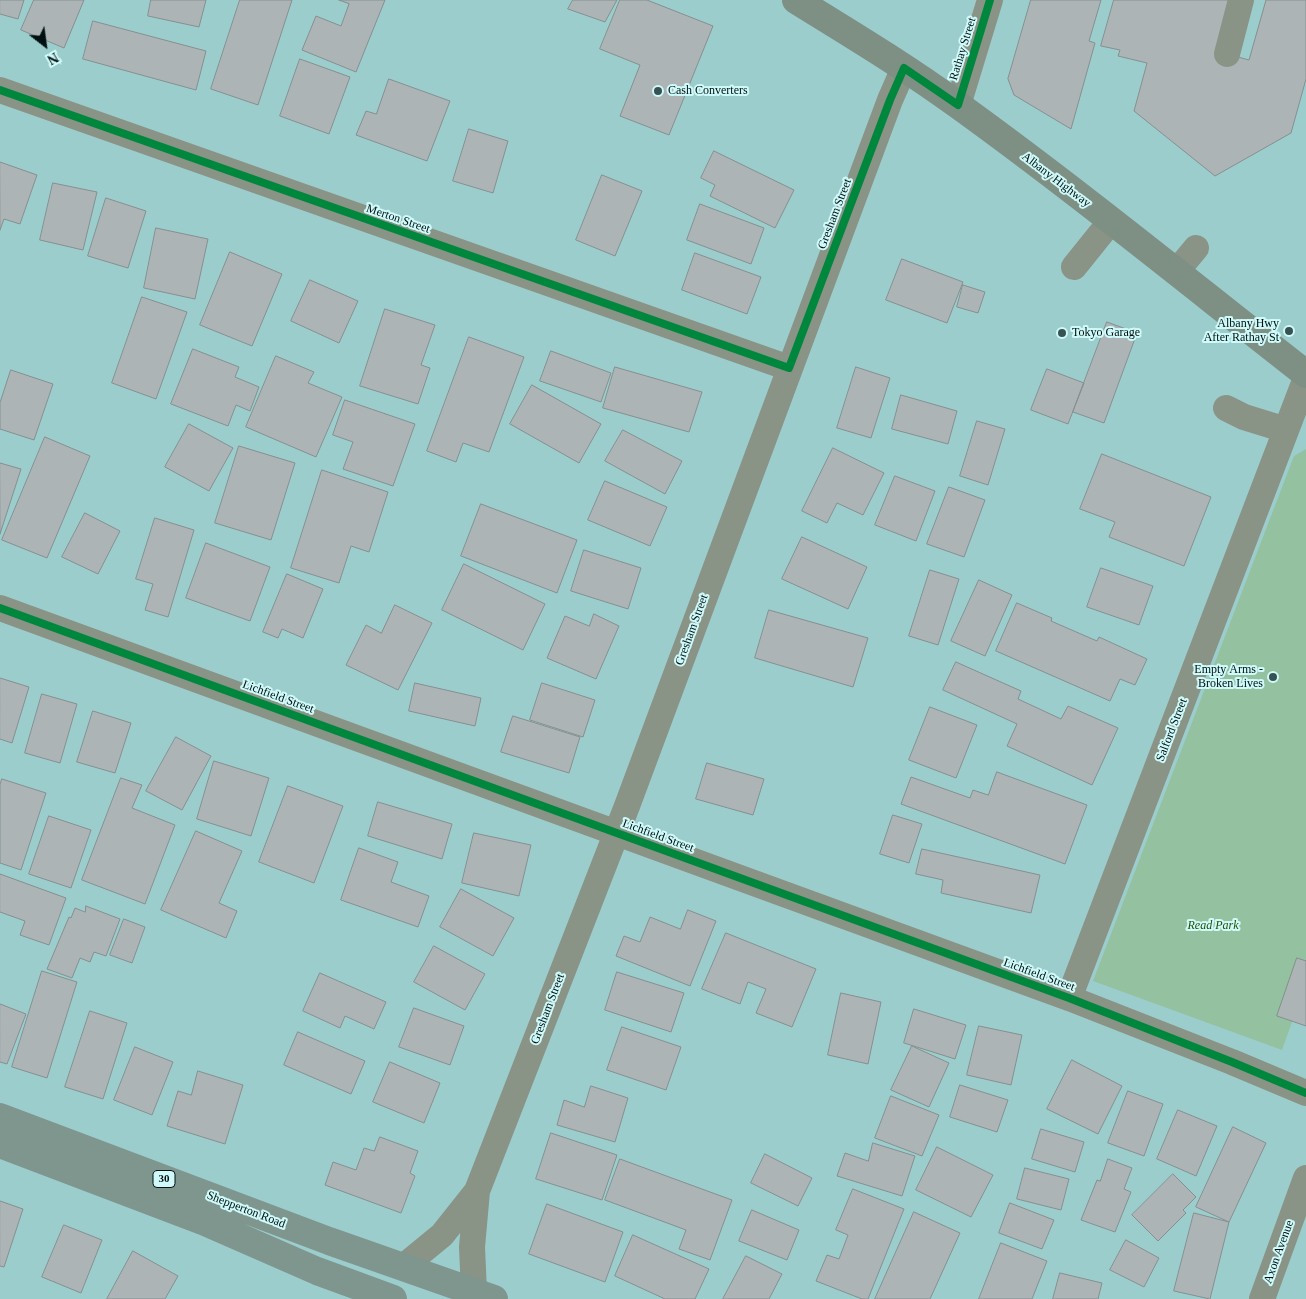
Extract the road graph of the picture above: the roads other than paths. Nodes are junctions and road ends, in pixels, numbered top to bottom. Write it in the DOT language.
graph roads {
  1 [pos="796,0"];
  2 [pos="990,0"];
  3 [pos="1241,0"];
  4 [pos="1226,54"];
  5 [pos="904,68"];
  6 [pos="0,90"];
  7 [pos="958,105"];
  8 [pos="1111,221"];
  9 [pos="1196,248"];
  10 [pos="1074,267"];
  11 [pos="1176,272"];
  12 [pos="789,368"];
  13 [pos="1306,376"];
  14 [pos="1226,408"];
  15 [pos="1286,430"];
  16 [pos="0,608"];
  17 [pos="616,833"];
  18 [pos="1069,998"];
  19 [pos="1306,1093"];
  20 [pos="0,1117"];
  21 [pos="0,1144"];
  22 [pos="1306,1178"];
  23 [pos="477,1191"];
  24 [pos="403,1267"];
  25 [pos="484,1295"];
  26 [pos="392,1299"];
  27 [pos="1262,1299"];
  1 -- 5 [label="main road, Albany Highway"];
  2 -- 7 [label="street, Rathay Street"];
  3 -- 4 [label="street"];
  5 -- 7 [label="main road, Albany Highway"];
  5 -- 12 [label="street, Gresham Street"];
  6 -- 12 [label="street, Merton Street"];
  7 -- 8 [label="main road, Albany Highway"];
  8 -- 10 [label="street"];
  8 -- 11 [label="main road, Albany Highway"];
  9 -- 11 [label="street"];
  11 -- 13 [label="main road, Albany Highway"];
  12 -- 17 [label="street, Gresham Street"];
  13 -- 15 [label="street, Salford Street"];
  14 -- 15 [label="street"];
  15 -- 18 [label="street, Salford Street"];
  16 -- 17 [label="street, Lichfield Street"];
  17 -- 18 [label="street, Lichfield Street"];
  17 -- 23 [label="street, Gresham Street"];
  18 -- 19 [label="street, Lichfield Street"];
  20 -- 24 [label="highway, Shepperton Road / 30"];
  21 -- 26 [label="highway, Shepperton Road / 30"];
  22 -- 27 [label="street, Axon Avenue"];
  23 -- 24 [label="street, Gresham Street"];
  23 -- 25 [label="street, Gresham Street"];
  24 -- 25 [label="highway, Shepperton Road / 30"];
}
